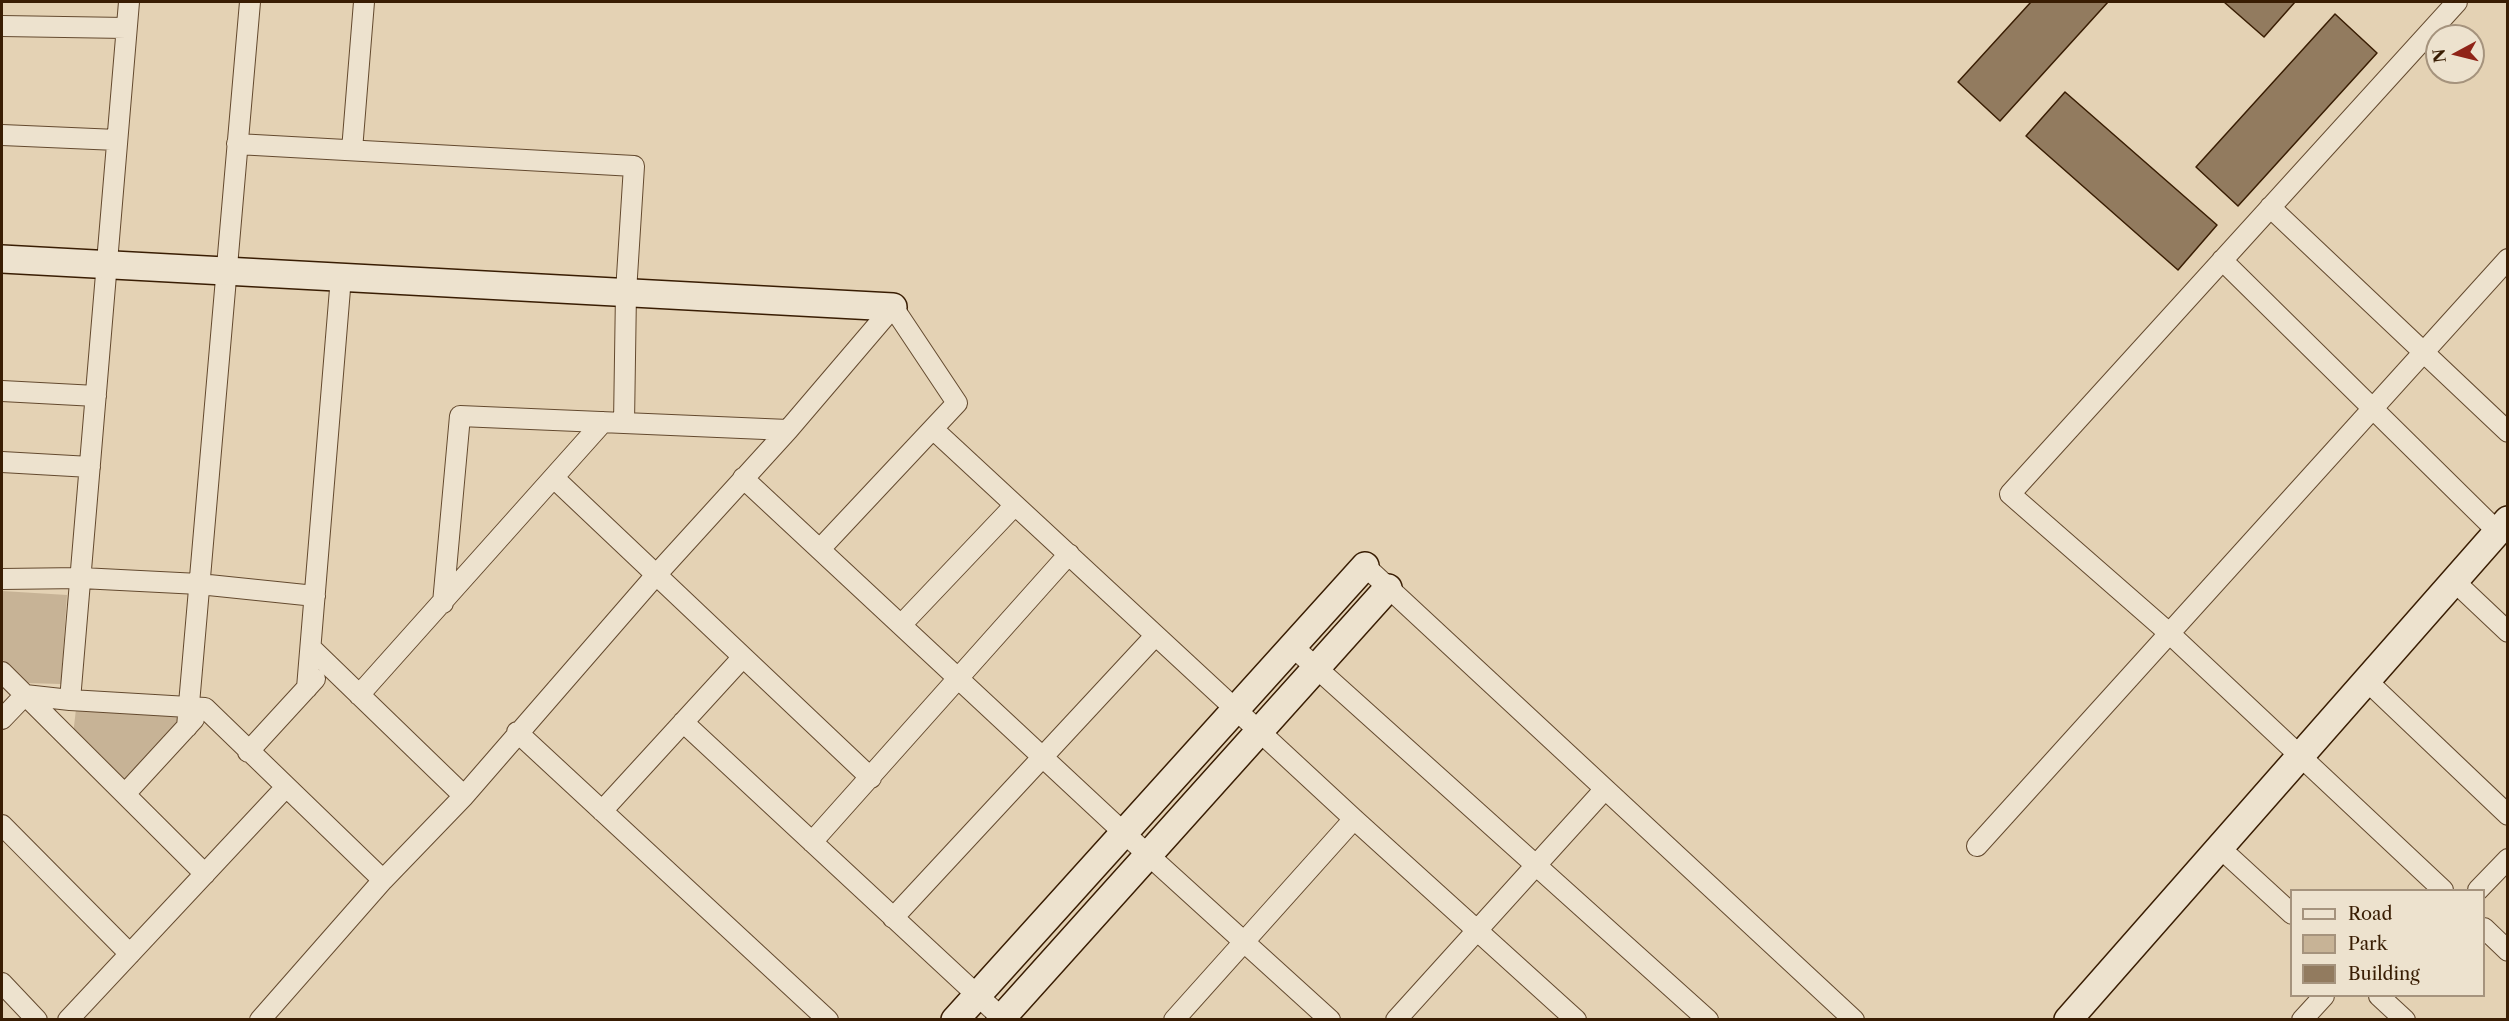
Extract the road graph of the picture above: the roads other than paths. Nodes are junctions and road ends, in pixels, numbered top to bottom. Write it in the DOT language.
graph roads {
  1 [pos="129,2"];
  2 [pos="250,2"];
  3 [pos="364,2"];
  4 [pos="2457,2"];
  5 [pos="2,26"];
  6 [pos="126,28"];
  7 [pos="2,135"];
  8 [pos="117,140"];
  9 [pos="237,144"];
  10 [pos="352,150"];
  11 [pos="2270,207"];
  12 [pos="2,258"];
  13 [pos="2508,259"];
  14 [pos="2222,260"];
  15 [pos="107,264"];
  16 [pos="226,271"];
  17 [pos="341,277"];
  18 [pos="626,292"];
  19 [pos="893,307"];
  20 [pos="2424,351"];
  21 [pos="2,391"];
  22 [pos="96,396"];
  23 [pos="2372,408"];
  24 [pos="603,422"];
  25 [pos="624,423"];
  26 [pos="933,429"];
  27 [pos="788,430"];
  28 [pos="2508,432"];
  29 [pos="2,462"];
  30 [pos="90,467"];
  31 [pos="554,478"];
  32 [pos="743,478"];
  33 [pos="1016,505"];
  34 [pos="2503,526"];
  35 [pos="820,549"];
  36 [pos="1068,555"];
  37 [pos="1365,566"];
  38 [pos="656,574"];
  39 [pos="81,578"];
  40 [pos="2,579"];
  41 [pos="2454,581"];
  42 [pos="199,584"];
  43 [pos="1388,588"];
  44 [pos="315,596"];
  45 [pos="443,603"];
  46 [pos="902,625"];
  47 [pos="2508,632"];
  48 [pos="2169,633"];
  49 [pos="1155,636"];
  50 [pos="1292,646"];
  51 [pos="310,648"];
  52 [pos="743,657"];
  53 [pos="328,665"];
  54 [pos="1315,667"];
  55 [pos="2,672"];
  56 [pos="958,678"];
  57 [pos="2366,680"];
  58 [pos="307,688"];
  59 [pos="25,695"];
  60 [pos="359,695"];
  61 [pos="70,700"];
  62 [pos="197,707"];
  63 [pos="1234,709"];
  64 [pos="2,719"];
  65 [pos="683,722"];
  66 [pos="518,732"];
  67 [pos="1260,732"];
  68 [pos="248,752"];
  69 [pos="2299,755"];
  70 [pos="1043,757"];
  71 [pos="871,778"];
  72 [pos="286,787"];
  73 [pos="1605,789"];
  74 [pos="125,794"];
  75 [pos="464,796"];
  76 [pos="602,811"];
  77 [pos="2508,815"];
  78 [pos="1354,819"];
  79 [pos="2,825"];
  80 [pos="1123,832"];
  81 [pos="812,842"];
  82 [pos="1977,846"];
  83 [pos="2219,847"];
  84 [pos="1148,854"];
  85 [pos="2508,859"];
  86 [pos="1536,865"];
  87 [pos="205,874"];
  88 [pos="383,880"];
  89 [pos="2441,889"];
  90 [pos="2480,889"];
  91 [pos="2290,912"];
  92 [pos="893,918"];
  93 [pos="2485,929"];
  94 [pos="1477,930"];
  95 [pos="1244,941"];
  96 [pos="2508,951"];
  97 [pos="130,954"];
  98 [pos="2,983"];
  99 [pos="977,995"];
  100 [pos="2323,997"];
  101 [pos="2380,997"];
  102 [pos="1002,1019"];
  103 [pos="1574,1019"];
  104 [pos="37,1020"];
  105 [pos="68,1020"];
  106 [pos="260,1020"];
  107 [pos="828,1020"];
  108 [pos="955,1020"];
  109 [pos="1174,1020"];
  110 [pos="1330,1020"];
  111 [pos="1396,1020"];
  112 [pos="1708,1020"];
  113 [pos="1854,1020"];
  114 [pos="2068,1020"];
  115 [pos="2302,1020"];
  116 [pos="2405,1020"];
  1 -- 6 [label="street"];
  2 -- 9 [label="street"];
  3 -- 10 [label="street"];
  4 -- 11 [label="street"];
  5 -- 6 [label="street"];
  6 -- 8 [label="street"];
  7 -- 8 [label="street"];
  8 -- 15 [label="street"];
  9 -- 10 [label="street"];
  9 -- 16 [label="street"];
  10 -- 18 [label="street"];
  11 -- 14 [label="street"];
  11 -- 20 [label="street"];
  12 -- 15 [label="street"];
  13 -- 20 [label="street"];
  14 -- 23 [label="street"];
  14 -- 48 [label="street"];
  15 -- 16 [label="street"];
  15 -- 22 [label="street"];
  16 -- 17 [label="street"];
  16 -- 42 [label="street"];
  17 -- 18 [label="street"];
  17 -- 44 [label="street"];
  18 -- 19 [label="street"];
  18 -- 25 [label="street"];
  19 -- 26 [label="street"];
  19 -- 27 [label="street"];
  20 -- 23 [label="street"];
  20 -- 28 [label="street"];
  21 -- 22 [label="street"];
  22 -- 30 [label="street"];
  23 -- 34 [label="street"];
  23 -- 48 [label="street"];
  24 -- 25 [label="street"];
  24 -- 31 [label="street"];
  24 -- 45 [label="street"];
  25 -- 27 [label="street"];
  26 -- 33 [label="street"];
  26 -- 35 [label="street"];
  27 -- 32 [label="street"];
  29 -- 30 [label="street"];
  30 -- 39 [label="street"];
  31 -- 38 [label="street"];
  31 -- 45 [label="street"];
  32 -- 35 [label="street"];
  32 -- 38 [label="street"];
  33 -- 36 [label="street"];
  33 -- 46 [label="street"];
  34 -- 41 [label="street"];
  35 -- 46 [label="street"];
  36 -- 49 [label="street"];
  36 -- 56 [label="street"];
  37 -- 43 [label="street"];
  37 -- 50 [label="street"];
  38 -- 52 [label="street"];
  38 -- 66 [label="street"];
  39 -- 40 [label="street"];
  39 -- 42 [label="street"];
  39 -- 61 [label="street"];
  41 -- 47 [label="street"];
  41 -- 57 [label="street"];
  42 -- 44 [label="street"];
  42 -- 62 [label="street"];
  43 -- 54 [label="street"];
  43 -- 73 [label="street"];
  44 -- 51 [label="street"];
  45 -- 60 [label="street"];
  46 -- 56 [label="street"];
  48 -- 69 [label="street"];
  48 -- 82 [label="street"];
  49 -- 63 [label="street"];
  49 -- 70 [label="street"];
  50 -- 54 [label="street"];
  50 -- 63 [label="street"];
  51 -- 53 [label="street"];
  51 -- 58 [label="street"];
  52 -- 65 [label="street"];
  52 -- 71 [label="street"];
  53 -- 58 [label="street"];
  53 -- 60 [label="street"];
  54 -- 67 [label="street"];
  54 -- 86 [label="street"];
  55 -- 59 [label="street"];
  56 -- 70 [label="street"];
  56 -- 71 [label="street"];
  57 -- 69 [label="street"];
  57 -- 77 [label="street"];
  58 -- 68 [label="street"];
  59 -- 61 [label="street"];
  59 -- 64 [label="street"];
  59 -- 74 [label="street"];
  60 -- 75 [label="street"];
  61 -- 62 [label="street"];
  62 -- 68 [label="street"];
  62 -- 74 [label="street"];
  63 -- 67 [label="street"];
  63 -- 80 [label="street"];
  65 -- 76 [label="street"];
  65 -- 81 [label="street"];
  66 -- 75 [label="street"];
  66 -- 76 [label="street"];
  67 -- 78 [label="street"];
  67 -- 84 [label="street"];
  68 -- 72 [label="street"];
  69 -- 83 [label="street"];
  69 -- 89 [label="street"];
  70 -- 80 [label="street"];
  70 -- 92 [label="street"];
  71 -- 81 [label="street"];
  72 -- 87 [label="street"];
  72 -- 88 [label="street"];
  73 -- 86 [label="street"];
  73 -- 113 [label="street"];
  74 -- 87 [label="street"];
  75 -- 88 [label="street"];
  76 -- 107 [label="street"];
  78 -- 94 [label="street"];
  78 -- 95 [label="street"];
  79 -- 97 [label="street"];
  80 -- 84 [label="street"];
  80 -- 99 [label="street"];
  81 -- 92 [label="street"];
  83 -- 91 [label="street"];
  83 -- 114 [label="street"];
  84 -- 95 [label="street"];
  84 -- 102 [label="street"];
  85 -- 90 [label="street"];
  86 -- 94 [label="street"];
  86 -- 112 [label="street"];
  87 -- 97 [label="street"];
  88 -- 106 [label="street"];
  92 -- 99 [label="street"];
  93 -- 96 [label="street"];
  94 -- 103 [label="street"];
  94 -- 111 [label="street"];
  95 -- 109 [label="street"];
  95 -- 110 [label="street"];
  97 -- 105 [label="street"];
  98 -- 104 [label="street"];
  99 -- 102 [label="street"];
  99 -- 108 [label="street"];
  100 -- 115 [label="street"];
  101 -- 116 [label="street"];
}
